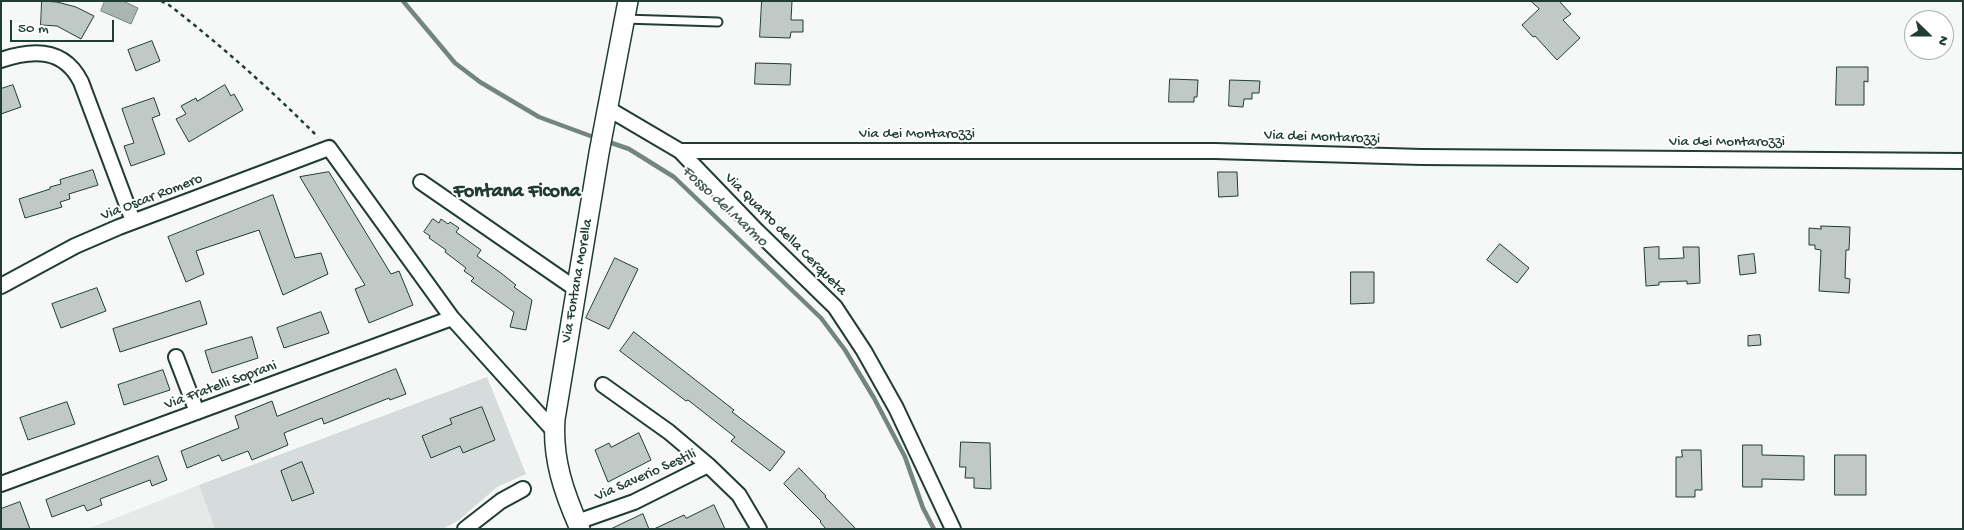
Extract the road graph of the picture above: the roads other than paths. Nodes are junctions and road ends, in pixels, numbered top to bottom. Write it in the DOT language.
graph roads {
  1 [pos="626,10"];
  2 [pos="718,22"];
  3 [pos="1,60"];
  4 [pos="606,115"];
  5 [pos="680,151"];
  6 [pos="1963,161"];
  7 [pos="420,182"];
  8 [pos="133,221"];
  9 [pos="1,286"];
  10 [pos="576,289"];
  11 [pos="452,318"];
  12 [pos="176,357"];
  13 [pos="603,385"];
  14 [pos="196,412"];
  15 [pos="554,431"];
  16 [pos="708,465"];
  17 [pos="1,484"];
  18 [pos="523,489"];
  19 [pos="578,525"];
  20 [pos="465,529"];
  21 [pos="759,529"];
  22 [pos="954,529"];
  1 -- 2 [label="lane"];
  1 -- 4 [label="street, Via Fontana Morella"];
  3 -- 8 [label="street"];
  4 -- 5 [label="street, Via Quarto della Cerqueta"];
  4 -- 10 [label="street, Via Fontana Morella"];
  5 -- 6 [label="street, Via dei Montarozzi"];
  5 -- 22 [label="street, Via Quarto della Cerqueta"];
  7 -- 10 [label="street"];
  8 -- 9 [label="street, Via Oscar Romero"];
  8 -- 11 [label="street, Via Oscar Romero"];
  10 -- 15 [label="street, Via Fontana Morella"];
  11 -- 14 [label="street, Via Fratelli Soprani"];
  11 -- 15 [label="street"];
  12 -- 14 [label="street"];
  13 -- 16 [label="street"];
  14 -- 17 [label="street, Via Fratelli Soprani"];
  15 -- 19 [label="street, Via Fontana Morella"];
  16 -- 19 [label="street, Via Saverio Sestili"];
  16 -- 21 [label="street, Via Saverio Sestili"];
  18 -- 20 [label="street"];
}
